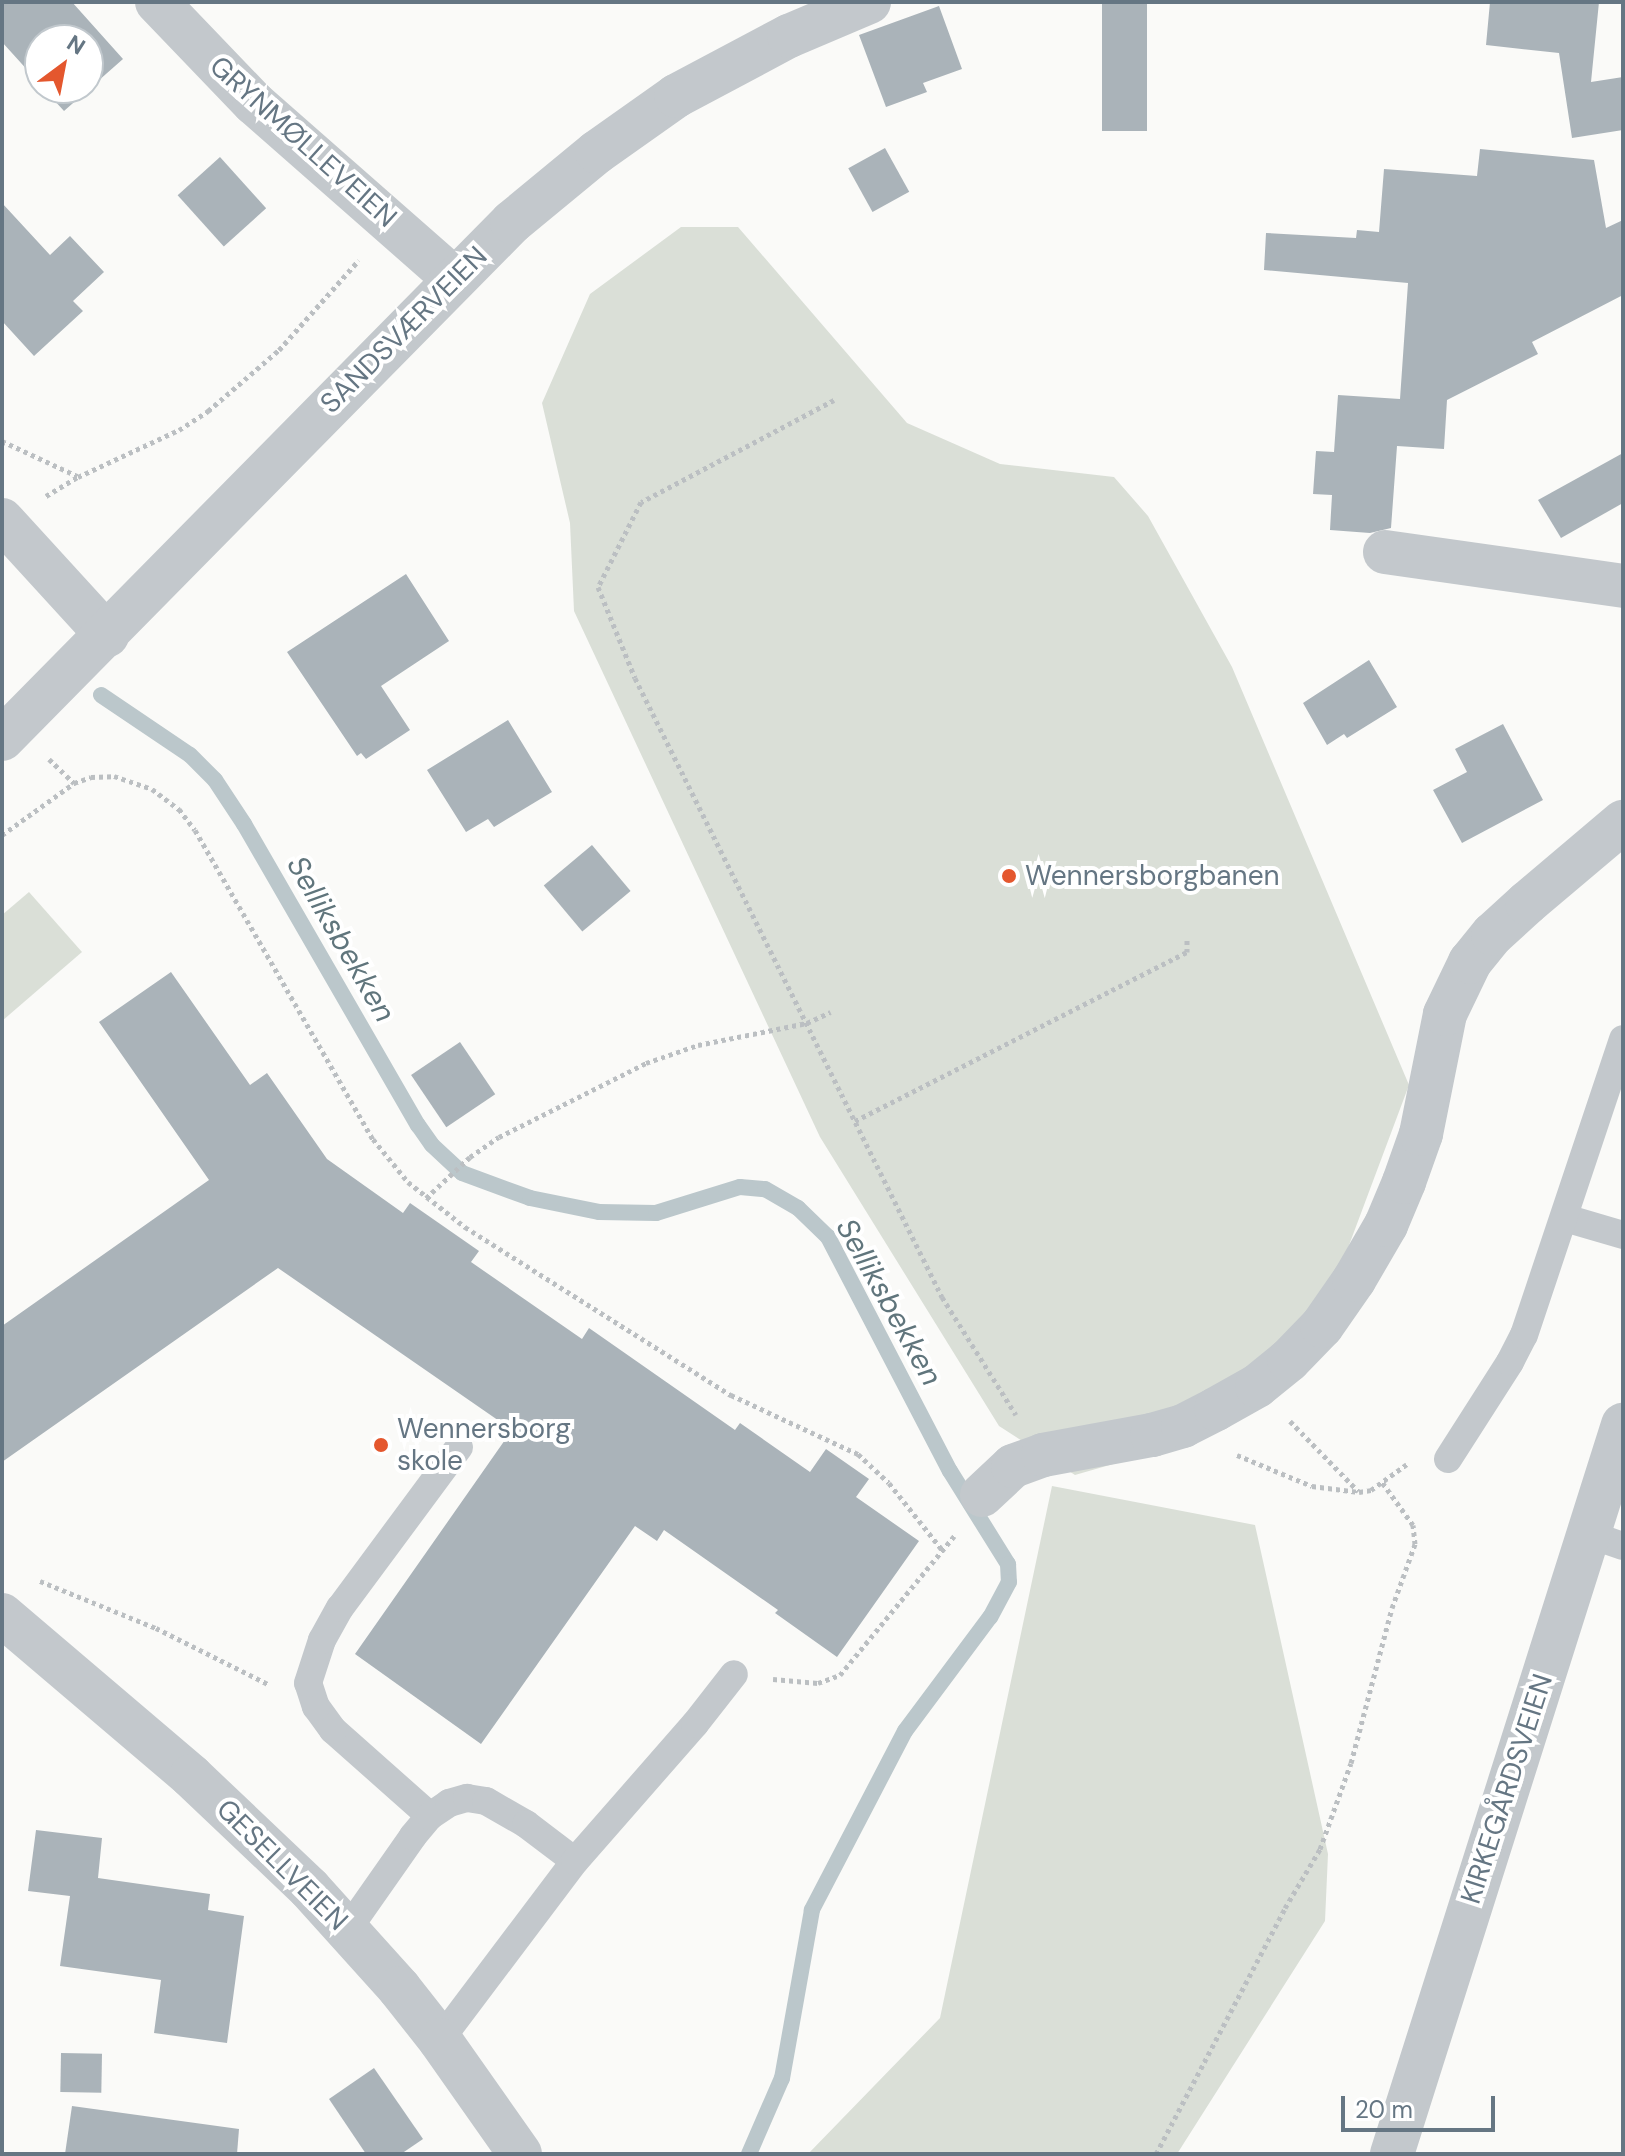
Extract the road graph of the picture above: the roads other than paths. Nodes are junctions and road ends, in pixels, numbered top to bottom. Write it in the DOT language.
graph roads {
  1 [pos="157,2"];
  2 [pos="869,2"];
  3 [pos="453,278"];
  4 [pos="2,520"];
  5 [pos="1385,552"];
  6 [pos="1623,586"];
  7 [pos="107,635"];
  8 [pos="22,746"];
  9 [pos="1623,822"];
  10 [pos="1623,1039"];
  11 [pos="1565,1218"];
  12 [pos="1623,1235"];
  13 [pos="1623,1425"];
  14 [pos="459,1447"];
  15 [pos="1448,1459"];
  16 [pos="982,1495"];
  17 [pos="1606,1540"];
  18 [pos="2,1615"];
  19 [pos="734,1674"];
  20 [pos="430,1816"];
  21 [pos="575,1861"];
  22 [pos="348,1929"];
  23 [pos="440,2040"];
  24 [pos="520,2154"];
  25 [pos="1392,2154"];
  1 -- 3 [label="street, GRYNMØLLEVEIEN"];
  2 -- 3 [label="street, SANDSVÆRVEIEN"];
  3 -- 7 [label="street, SANDSVÆRVEIEN"];
  4 -- 7 [label="street"];
  5 -- 6 [label="street"];
  7 -- 8 [label="street, SANDSVÆRVEIEN"];
  9 -- 16 [label="street"];
  10 -- 11 [label="lane"];
  11 -- 12 [label="lane"];
  11 -- 15 [label="lane"];
  13 -- 17 [label="street, KIRKEGÅRDSVEIEN"];
  14 -- 20 [label="lane"];
  17 -- 25 [label="street, KIRKEGÅRDSVEIEN"];
  18 -- 22 [label="street, GESELLVEIEN"];
  19 -- 21 [label="lane"];
  20 -- 21 [label="lane"];
  20 -- 22 [label="lane"];
  21 -- 23 [label="lane"];
  22 -- 23 [label="street, GESELLVEIEN"];
  23 -- 24 [label="street, GESELLVEIEN"];
}
